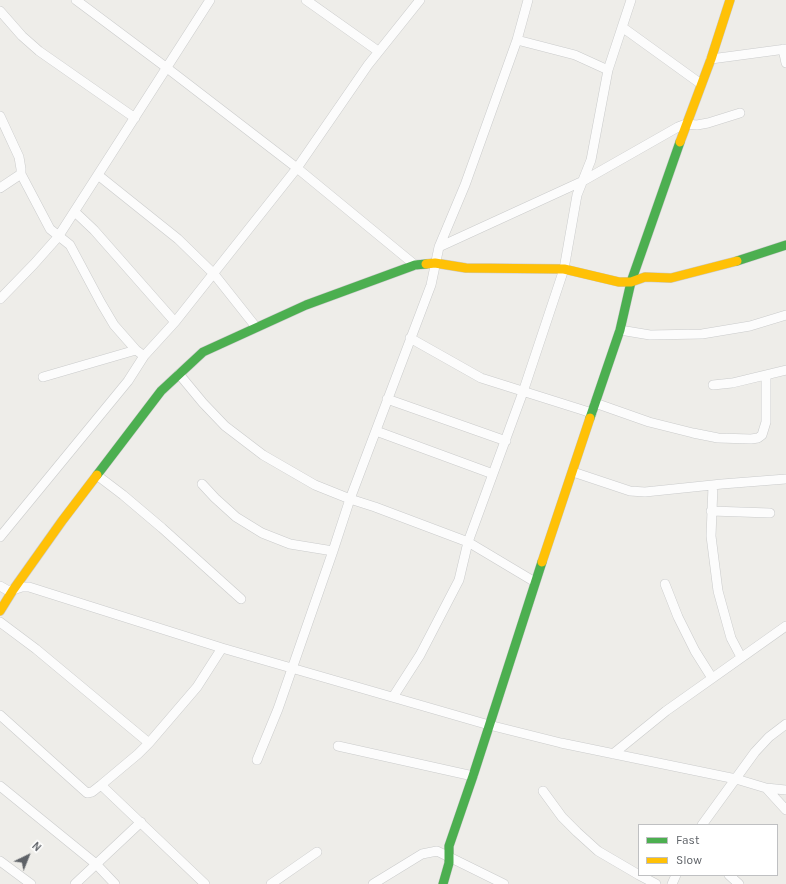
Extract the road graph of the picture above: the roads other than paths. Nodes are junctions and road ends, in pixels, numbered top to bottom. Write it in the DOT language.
graph roads {
  1 [pos="76,0"];
  2 [pos="306,0"];
  3 [pos="420,0"];
  4 [pos="528,0"];
  5 [pos="631,0"];
  6 [pos="730,0"];
  7 [pos="208,1"];
  8 [pos="0,11"];
  9 [pos="622,27"];
  10 [pos="517,40"];
  11 [pos="785,49"];
  12 [pos="378,52"];
  13 [pos="711,59"];
  14 [pos="786,63"];
  15 [pos="167,68"];
  16 [pos="608,70"];
  17 [pos="701,84"];
  18 [pos="740,113"];
  19 [pos="0,116"];
  20 [pos="135,118"];
  21 [pos="686,124"];
  22 [pos="297,168"];
  23 [pos="20,174"];
  24 [pos="98,175"];
  25 [pos="583,181"];
  26 [pos="0,188"];
  27 [pos="75,212"];
  28 [pos="58,237"];
  29 [pos="786,245"];
  30 [pos="439,247"];
  31 [pos="435,263"];
  32 [pos="415,265"];
  33 [pos="564,269"];
  34 [pos="214,274"];
  35 [pos="631,282"];
  36 [pos="0,285"];
  37 [pos="3,296"];
  38 [pos="786,315"];
  39 [pos="175,322"];
  40 [pos="256,327"];
  41 [pos="620,330"];
  42 [pos="410,338"];
  43 [pos="140,353"];
  44 [pos="786,370"];
  45 [pos="178,374"];
  46 [pos="766,375"];
  47 [pos="43,377"];
  48 [pos="713,385"];
  49 [pos="523,392"];
  50 [pos="387,399"];
  51 [pos="595,404"];
  52 [pos="592,413"];
  53 [pos="376,431"];
  54 [pos="506,441"];
  55 [pos="573,472"];
  56 [pos="493,474"];
  57 [pos="98,476"];
  58 [pos="786,479"];
  59 [pos="202,484"];
  60 [pos="713,486"];
  61 [pos="350,500"];
  62 [pos="711,511"];
  63 [pos="770,513"];
  64 [pos="0,537"];
  65 [pos="468,542"];
  66 [pos="333,551"];
  67 [pos="536,582"];
  68 [pos="665,584"];
  69 [pos="0,586"];
  70 [pos="13,590"];
  71 [pos="241,599"];
  72 [pos="0,611"];
  73 [pos="0,622"];
  74 [pos="786,626"];
  75 [pos="222,648"];
  76 [pos="741,657"];
  77 [pos="292,668"];
  78 [pos="712,678"];
  79 [pos="393,696"];
  80 [pos="0,715"];
  81 [pos="786,724"];
  82 [pos="489,725"];
  83 [pos="149,743"];
  84 [pos="338,746"];
  85 [pos="613,754"];
  86 [pos="257,760"];
  87 [pos="474,776"];
  88 [pos="736,779"];
  89 [pos="0,786"];
  90 [pos="101,786"];
  91 [pos="766,788"];
  92 [pos="786,790"];
  93 [pos="543,791"];
  94 [pos="786,810"];
  95 [pos="141,822"];
  96 [pos="703,824"];
  97 [pos="317,852"];
  98 [pos="449,856"];
  99 [pos="0,861"];
  100 [pos="96,864"];
  101 [pos="638,874"];
  102 [pos="641,876"];
  103 [pos="730,876"];
  104 [pos="32,884"];
  105 [pos="75,884"];
  106 [pos="115,884"];
  107 [pos="206,884"];
  108 [pos="271,884"];
  109 [pos="372,884"];
  110 [pos="443,884"];
  111 [pos="504,884"];
  112 [pos="656,884"];
  113 [pos="739,884"];
  1 -- 15 [label="street"];
  2 -- 12 [label="street"];
  3 -- 12 [label="street"];
  4 -- 10 [label="street"];
  5 -- 9 [label="street"];
  6 -- 13 [label="street"];
  7 -- 15 [label="street"];
  8 -- 20 [label="street"];
  9 -- 16 [label="street"];
  9 -- 17 [label="street"];
  10 -- 16 [label="street"];
  10 -- 30 [label="street"];
  11 -- 13 [label="street"];
  11 -- 14 [label="street"];
  12 -- 22 [label="street"];
  13 -- 17 [label="street"];
  15 -- 20 [label="street"];
  15 -- 22 [label="street"];
  16 -- 25 [label="street"];
  17 -- 21 [label="street"];
  18 -- 21 [label="street"];
  19 -- 23 [label="street"];
  20 -- 24 [label="street"];
  21 -- 25 [label="street"];
  21 -- 35 [label="street"];
  22 -- 32 [label="street"];
  22 -- 34 [label="street"];
  23 -- 26 [label="street"];
  23 -- 28 [label="street"];
  24 -- 27 [label="street"];
  24 -- 34 [label="street"];
  25 -- 30 [label="street"];
  25 -- 33 [label="street"];
  27 -- 28 [label="street"];
  27 -- 39 [label="street"];
  28 -- 37 [label="street"];
  28 -- 43 [label="street"];
  29 -- 35 [label="street"];
  30 -- 31 [label="street"];
  31 -- 32 [label="street"];
  31 -- 33 [label="street"];
  31 -- 42 [label="street"];
  32 -- 40 [label="street"];
  33 -- 35 [label="street"];
  33 -- 49 [label="street"];
  34 -- 39 [label="street"];
  34 -- 40 [label="street"];
  35 -- 41 [label="street"];
  36 -- 37 [label="street"];
  38 -- 41 [label="street"];
  39 -- 43 [label="street"];
  40 -- 45 [label="street"];
  41 -- 51 [label="street"];
  42 -- 49 [label="street"];
  42 -- 50 [label="street"];
  43 -- 47 [label="street"];
  43 -- 64 [label="street"];
  44 -- 46 [label="street"];
  45 -- 57 [label="street"];
  45 -- 61 [label="street"];
  46 -- 48 [label="street"];
  46 -- 51 [label="street"];
  49 -- 52 [label="street"];
  49 -- 54 [label="street"];
  50 -- 53 [label="street"];
  50 -- 54 [label="street"];
  51 -- 52 [label="street"];
  52 -- 55 [label="street"];
  53 -- 56 [label="street"];
  53 -- 61 [label="street"];
  54 -- 56 [label="street"];
  55 -- 60 [label="street"];
  55 -- 67 [label="street"];
  56 -- 65 [label="street"];
  57 -- 70 [label="street"];
  57 -- 71 [label="street"];
  58 -- 60 [label="street"];
  59 -- 66 [label="street"];
  60 -- 62 [label="street"];
  61 -- 65 [label="street"];
  61 -- 66 [label="street"];
  62 -- 63 [label="street"];
  62 -- 76 [label="street"];
  65 -- 67 [label="street"];
  65 -- 79 [label="street"];
  66 -- 77 [label="street"];
  67 -- 82 [label="street"];
  68 -- 78 [label="street"];
  69 -- 70 [label="street"];
  70 -- 72 [label="street"];
  70 -- 75 [label="street"];
  73 -- 83 [label="street"];
  74 -- 76 [label="street"];
  75 -- 77 [label="street"];
  75 -- 83 [label="street"];
  76 -- 78 [label="street"];
  77 -- 79 [label="street"];
  77 -- 86 [label="street"];
  78 -- 85 [label="street"];
  79 -- 82 [label="street"];
  80 -- 90 [label="street"];
  81 -- 88 [label="street"];
  82 -- 85 [label="street"];
  82 -- 87 [label="street"];
  83 -- 90 [label="street"];
  84 -- 87 [label="street"];
  85 -- 88 [label="street"];
  87 -- 98 [label="street"];
  88 -- 91 [label="street"];
  88 -- 96 [label="street"];
  89 -- 100 [label="street"];
  90 -- 95 [label="street"];
  91 -- 92 [label="street"];
  91 -- 94 [label="street"];
  93 -- 101 [label="street"];
  95 -- 100 [label="street"];
  95 -- 107 [label="street"];
  97 -- 108 [label="street"];
  98 -- 109 [label="street"];
  98 -- 110 [label="street"];
  98 -- 111 [label="street"];
  99 -- 104 [label="street"];
  100 -- 105 [label="street"];
  100 -- 106 [label="street"];
  102 -- 112 [label="street"];
  103 -- 113 [label="street"];
}
